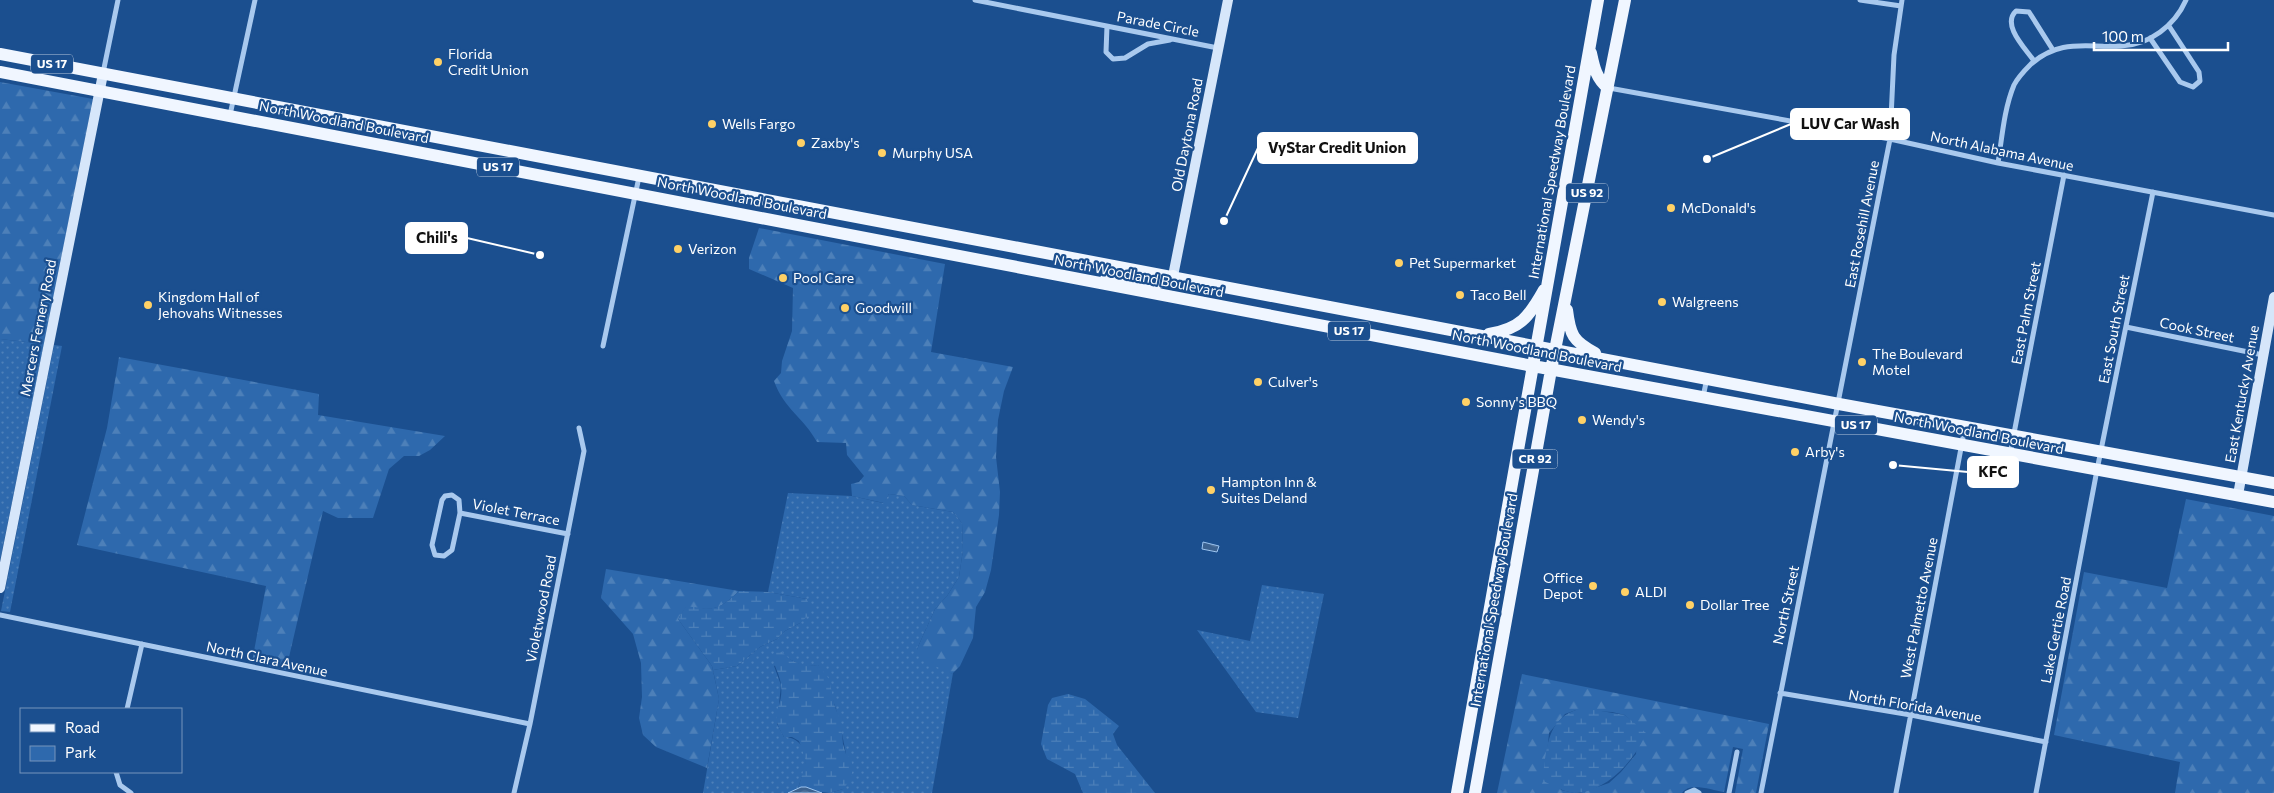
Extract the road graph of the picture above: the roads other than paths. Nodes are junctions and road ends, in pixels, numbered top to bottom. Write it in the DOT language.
graph roads {
  1 [pos="118,0"];
  2 [pos="255,0"];
  3 [pos="974,0"];
  4 [pos="1012,0"];
  5 [pos="1228,0"];
  6 [pos="1598,0"];
  7 [pos="1625,0"];
  8 [pos="1860,0"];
  9 [pos="1902,0"];
  10 [pos="2186,0"];
  11 [pos="1901,6"];
  12 [pos="1010,7"];
  13 [pos="1108,26"];
  14 [pos="2169,26"];
  15 [pos="2150,38"];
  16 [pos="1174,39"];
  17 [pos="1590,44"];
  18 [pos="1218,48"];
  19 [pos="2053,50"];
  20 [pos="0,54"];
  21 [pos="2034,61"];
  22 [pos="0,72"];
  23 [pos="103,74"];
  24 [pos="1608,88"];
  25 [pos="100,91"];
  26 [pos="234,99"];
  27 [pos="230,116"];
  28 [pos="364,124"];
  29 [pos="1890,139"];
  30 [pos="361,141"];
  31 [pos="1998,163"];
  32 [pos="2064,175"];
  33 [pos="639,176"];
  34 [pos="2154,192"];
  35 [pos="635,193"];
  36 [pos="2274,215"];
  37 [pos="906,228"];
  38 [pos="935,233"];
  39 [pos="866,238"];
  40 [pos="907,246"];
  41 [pos="1173,276"];
  42 [pos="1079,280"];
  43 [pos="1197,281"];
  44 [pos="1548,284"];
  45 [pos="1164,296"];
  46 [pos="2274,297"];
  47 [pos="1566,299"];
  48 [pos="1310,302"];
  49 [pos="1266,315"];
  50 [pos="2126,327"];
  51 [pos="1482,336"];
  52 [pos="603,346"];
  53 [pos="1537,346"];
  54 [pos="1555,350"];
  55 [pos="2263,355"];
  56 [pos="1604,358"];
  57 [pos="1533,366"];
  58 [pos="1551,370"];
  59 [pos="1707,378"];
  60 [pos="1703,397"];
  61 [pos="1839,404"];
  62 [pos="1836,422"];
  63 [pos="1965,426"];
  64 [pos="579,428"];
  65 [pos="2014,435"];
  66 [pos="1961,445"];
  67 [pos="1518,447"];
  68 [pos="1536,451"];
  69 [pos="2101,451"];
  70 [pos="2010,454"];
  71 [pos="2097,470"];
  72 [pos="2241,476"];
  73 [pos="2274,483"];
  74 [pos="2238,495"];
  75 [pos="2274,502"];
  76 [pos="460,513"];
  77 [pos="568,534"];
  78 [pos="1519,548"];
  79 [pos="1500,552"];
  80 [pos="0,588"];
  81 [pos="0,615"];
  82 [pos="1485,637"];
  83 [pos="142,644"];
  84 [pos="1501,645"];
  85 [pos="1780,693"];
  86 [pos="127,708"];
  87 [pos="1911,715"];
  88 [pos="530,724"];
  89 [pos="2046,742"];
  90 [pos="1737,752"];
  91 [pos="1463,761"];
  92 [pos="1480,765"];
  93 [pos="116,773"];
  94 [pos="131,793"];
  95 [pos="514,793"];
  96 [pos="1457,793"];
  97 [pos="1474,793"];
  98 [pos="1687,793"];
  99 [pos="1699,793"];
  100 [pos="1729,793"];
  101 [pos="1761,793"];
  102 [pos="1896,793"];
  103 [pos="2036,793"];
  1 -- 23 [label="street"];
  2 -- 26 [label="street"];
  3 -- 12 [label="street, Parade Circle"];
  4 -- 12 [label="street"];
  5 -- 18 [label="street, Old Daytona Road"];
  6 -- 17 [label="main road, International Speedway Boulevard / US 92"];
  7 -- 24 [label="main road, International Speedway Boulevard / US 92"];
  8 -- 11 [label="street"];
  9 -- 11 [label="street, East Rosehill Avenue"];
  10 -- 14 [label="street"];
  11 -- 29 [label="street, East Rosehill Avenue"];
  12 -- 13 [label="street, Parade Circle"];
  13 -- 16 [label="street, Parade Circle"];
  13 -- 16 [label="street"];
  14 -- 15 [label="street"];
  14 -- 15 [label="street"];
  15 -- 19 [label="street"];
  16 -- 18 [label="street, Parade Circle"];
  17 -- 24 [label="main road"];
  17 -- 44 [label="main road, International Speedway Boulevard / US 92"];
  18 -- 41 [label="street, Old Daytona Road"];
  19 -- 21 [label="street"];
  19 -- 21 [label="street"];
  20 -- 23 [label="main road, North Woodland Boulevard / US 17"];
  21 -- 31 [label="street"];
  22 -- 25 [label="main road, North Woodland Boulevard / US 17"];
  23 -- 25 [label="street, Mercers Fernery Road"];
  23 -- 26 [label="main road, North Woodland Boulevard / US 17"];
  24 -- 29 [label="street, North Alabama Avenue"];
  24 -- 47 [label="main road, International Speedway Boulevard / US 92"];
  25 -- 27 [label="main road, North Woodland Boulevard / US 17"];
  25 -- 80 [label="street, Mercers Fernery Road"];
  26 -- 27 [label="street"];
  26 -- 28 [label="main road, North Woodland Boulevard / US 17"];
  27 -- 30 [label="main road, North Woodland Boulevard / US 17"];
  28 -- 30 [label="street"];
  28 -- 33 [label="main road, North Woodland Boulevard / US 17"];
  29 -- 31 [label="street, North Alabama Avenue"];
  29 -- 61 [label="street, East Rosehill Avenue"];
  30 -- 35 [label="main road, North Woodland Boulevard / US 17"];
  31 -- 32 [label="street, North Alabama Avenue"];
  32 -- 34 [label="street, North Alabama Avenue"];
  32 -- 65 [label="street, East Palm Street"];
  33 -- 35 [label="street"];
  33 -- 37 [label="main road, North Woodland Boulevard / US 17"];
  34 -- 36 [label="street, North Alabama Avenue"];
  34 -- 50 [label="street, East South Street"];
  35 -- 39 [label="main road, North Woodland Boulevard / US 17"];
  35 -- 52 [label="street"];
  37 -- 38 [label="main road, North Woodland Boulevard / US 17"];
  37 -- 39 [label="main road"];
  38 -- 40 [label="main road"];
  38 -- 41 [label="main road, North Woodland Boulevard / US 17"];
  39 -- 40 [label="main road, North Woodland Boulevard / US 17"];
  40 -- 42 [label="main road, North Woodland Boulevard / US 17"];
  41 -- 42 [label="main road"];
  41 -- 43 [label="main road, North Woodland Boulevard / US 17"];
  42 -- 45 [label="main road, North Woodland Boulevard / US 17"];
  43 -- 45 [label="main road"];
  43 -- 48 [label="main road, North Woodland Boulevard / US 17"];
  44 -- 51 [label="main road"];
  44 -- 53 [label="main road, International Speedway Boulevard / US 92"];
  45 -- 49 [label="main road, North Woodland Boulevard / US 17"];
  46 -- 55 [label="street, East Kentucky Avenue"];
  47 -- 54 [label="main road, International Speedway Boulevard / CR 92"];
  47 -- 56 [label="main road, US 92"];
  48 -- 49 [label="main road"];
  48 -- 51 [label="main road, North Woodland Boulevard / US 17"];
  49 -- 57 [label="main road, North Woodland Boulevard / US 17"];
  50 -- 55 [label="street, Cook Street"];
  50 -- 69 [label="street, East South Street"];
  51 -- 53 [label="main road, North Woodland Boulevard / US 17"];
  53 -- 54 [label="main road, North Woodland Boulevard / US 17"];
  53 -- 57 [label="main road, International Speedway Boulevard / US 92"];
  54 -- 56 [label="main road, North Woodland Boulevard / US 17"];
  54 -- 58 [label="main road, International Speedway Boulevard / CR 92"];
  55 -- 72 [label="street, East Kentucky Avenue"];
  56 -- 59 [label="main road, North Woodland Boulevard / US 17"];
  57 -- 58 [label="main road, North Woodland Boulevard / US 17"];
  57 -- 67 [label="main road, International Speedway Boulevard / CR 92"];
  58 -- 60 [label="main road, North Woodland Boulevard / US 17"];
  58 -- 68 [label="main road, International Speedway Boulevard / CR 92"];
  59 -- 60 [label="street"];
  59 -- 61 [label="main road, North Woodland Boulevard / US 17"];
  60 -- 62 [label="main road, North Woodland Boulevard / US 17"];
  61 -- 62 [label="street, East Rosehill Avenue"];
  61 -- 63 [label="main road, North Woodland Boulevard / US 17"];
  62 -- 66 [label="main road, North Woodland Boulevard / US 17"];
  62 -- 85 [label="street, North Street"];
  63 -- 65 [label="main road, North Woodland Boulevard / US 17"];
  63 -- 66 [label="street, West Palmetto Avenue"];
  64 -- 77 [label="street, Violetwood Road"];
  65 -- 69 [label="main road, North Woodland Boulevard / US 17"];
  65 -- 70 [label="street, East Palm Street"];
  66 -- 70 [label="main road, North Woodland Boulevard / US 17"];
  66 -- 87 [label="street, West Palmetto Avenue"];
  67 -- 68 [label="main road"];
  67 -- 79 [label="main road, International Speedway Boulevard / CR 92"];
  68 -- 78 [label="main road, International Speedway Boulevard / CR 92"];
  69 -- 71 [label="street, East South Street"];
  69 -- 72 [label="main road, North Woodland Boulevard / US 17"];
  70 -- 71 [label="main road, North Woodland Boulevard / US 17"];
  71 -- 74 [label="main road, North Woodland Boulevard / US 17"];
  71 -- 89 [label="street, Lake Gertie Road"];
  72 -- 73 [label="main road, North Woodland Boulevard / US 17"];
  72 -- 74 [label="street, East Kentucky Avenue"];
  74 -- 75 [label="main road, North Woodland Boulevard / US 17"];
  76 -- 76 [label="street, Violet Terrace"];
  76 -- 77 [label="street, Violet Terrace"];
  77 -- 88 [label="street, Violetwood Road"];
  78 -- 79 [label="main road"];
  78 -- 84 [label="main road, International Speedway Boulevard / CR 92"];
  79 -- 82 [label="main road, International Speedway Boulevard / CR 92"];
  81 -- 83 [label="street, North Clara Avenue"];
  82 -- 84 [label="main road"];
  82 -- 91 [label="main road, International Speedway Boulevard / CR 92"];
  83 -- 86 [label="street"];
  83 -- 88 [label="street, North Clara Avenue"];
  84 -- 92 [label="main road, International Speedway Boulevard / CR 92"];
  85 -- 87 [label="street, North Florida Avenue"];
  85 -- 101 [label="street, North Street"];
  87 -- 89 [label="street, North Florida Avenue"];
  87 -- 102 [label="street, West Palmetto Avenue"];
  88 -- 95 [label="street, Violetwood Road"];
  89 -- 103 [label="street, Lake Gertie Road"];
  90 -- 100 [label="street"];
  91 -- 92 [label="main road"];
  91 -- 96 [label="main road, International Speedway Boulevard / CR 92"];
  92 -- 97 [label="main road, International Speedway Boulevard / CR 92"];
  93 -- 94 [label="street"];
  98 -- 99 [label="street"];
}
